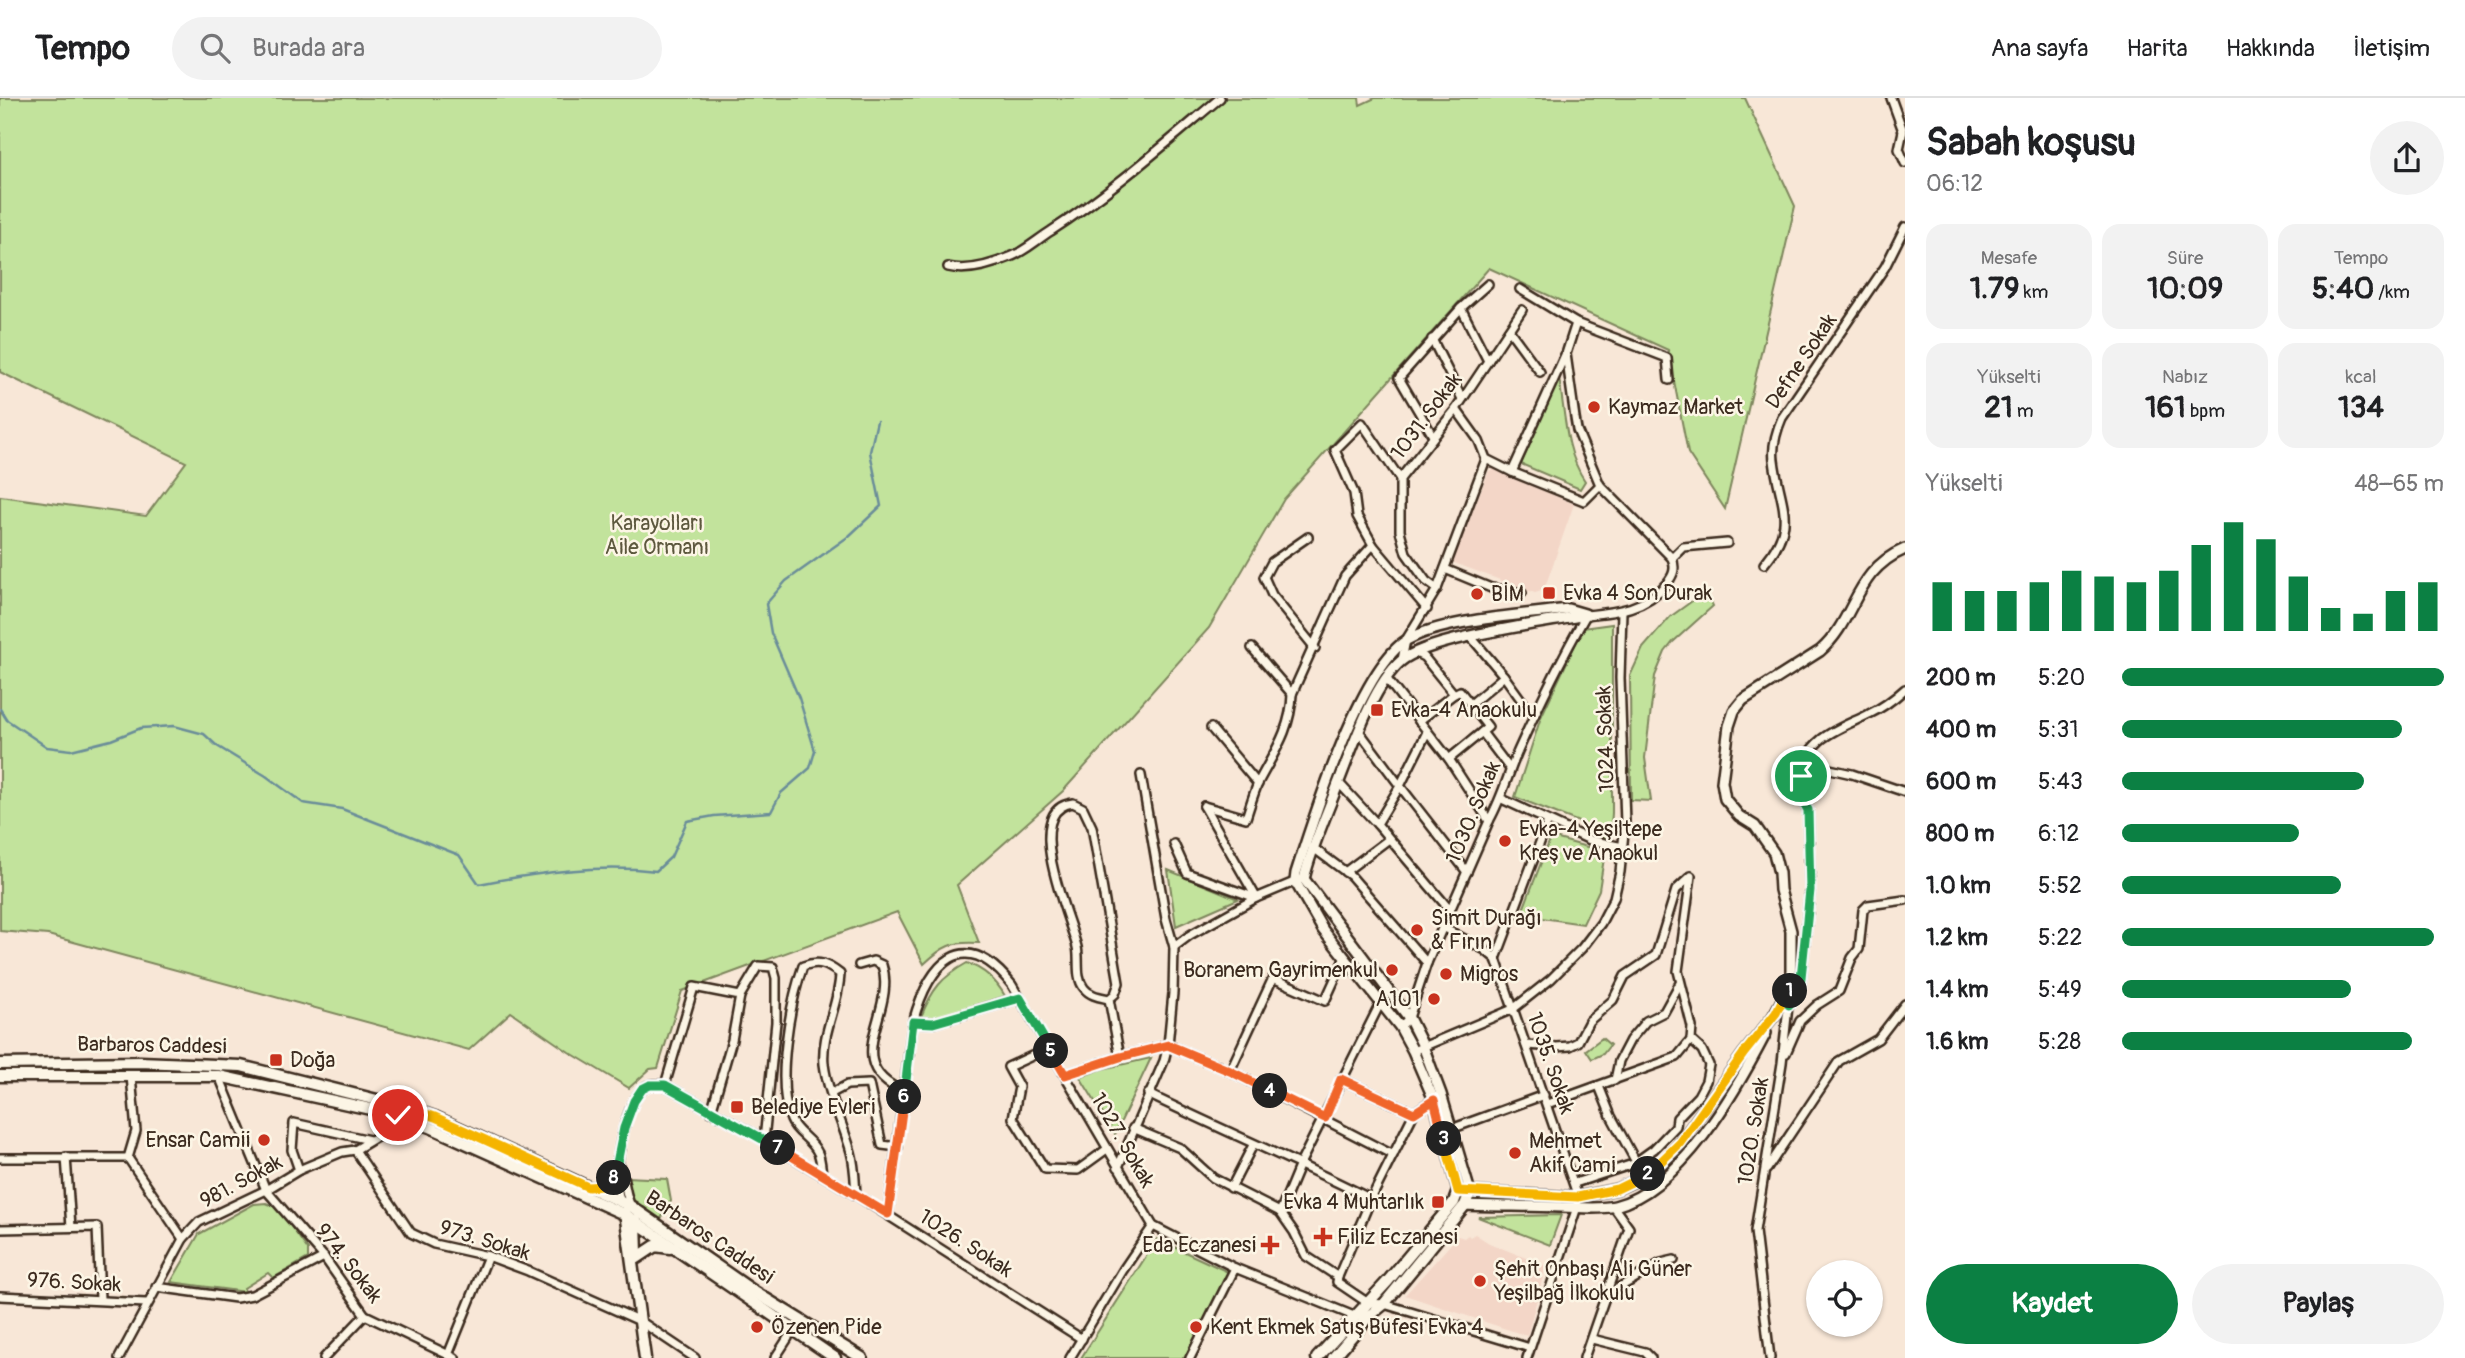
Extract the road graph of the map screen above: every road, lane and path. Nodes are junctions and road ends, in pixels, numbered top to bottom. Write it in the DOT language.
graph roads {
  1 [pos="1220,98"];
  2 [pos="1891,98"];
  3 [pos="1905,163"];
  4 [pos="1905,227"];
  5 [pos="948,267"];
  6 [pos="1488,284"];
  7 [pos="1520,289"];
  8 [pos="1461,307"];
  9 [pos="1522,310"];
  10 [pos="1576,323"];
  11 [pos="1509,330"];
  12 [pos="1432,339"];
  13 [pos="1566,354"];
  14 [pos="1488,361"];
  15 [pos="1540,372"];
  16 [pos="1669,380"];
  17 [pos="1462,399"];
  18 [pos="1456,409"];
  19 [pos="1433,436"];
  20 [pos="1486,458"];
  21 [pos="1512,472"];
  22 [pos="1400,479"];
  23 [pos="1600,485"];
  24 [pos="1308,537"];
  25 [pos="1727,543"];
  26 [pos="1373,545"];
  27 [pos="1905,549"];
  28 [pos="1672,558"];
  29 [pos="1765,564"];
  30 [pos="1445,569"];
  31 [pos="1437,589"];
  32 [pos="1521,593"];
  33 [pos="1427,609"];
  34 [pos="1622,611"];
  35 [pos="1586,615"];
  36 [pos="1471,637"];
  37 [pos="1406,640"];
  38 [pos="1252,648"];
  39 [pos="1315,648"];
  40 [pos="1416,653"];
  41 [pos="1402,660"];
  42 [pos="1504,676"];
  43 [pos="1386,678"];
  44 [pos="1905,689"];
  45 [pos="1292,694"];
  46 [pos="1454,694"];
  47 [pos="1471,704"];
  48 [pos="1533,716"];
  49 [pos="1419,721"];
  50 [pos="1212,728"];
  51 [pos="1359,731"];
  52 [pos="1427,732"];
  53 [pos="1482,732"];
  54 [pos="1449,760"];
  55 [pos="1803,763"];
  56 [pos="1510,769"];
  57 [pos="1141,775"];
  58 [pos="1339,783"];
  59 [pos="1258,784"];
  60 [pos="1400,786"];
  61 [pos="1905,792"];
  62 [pos="1502,799"];
  63 [pos="1489,821"];
  64 [pos="1548,821"];
  65 [pos="1377,824"];
  66 [pos="1389,839"];
  67 [pos="1174,844"];
  68 [pos="1623,846"];
  69 [pos="1312,847"];
  70 [pos="1345,872"];
  71 [pos="1467,872"];
  72 [pos="1300,880"];
  73 [pos="1256,898"];
  74 [pos="1905,900"];
  75 [pos="1449,909"];
  76 [pos="1442,927"];
  77 [pos="1174,947"];
  78 [pos="1345,957"];
  79 [pos="1496,959"];
  80 [pos="1427,963"];
  81 [pos="859,965"];
  82 [pos="1681,981"];
  83 [pos="1791,983"];
  84 [pos="740,996"];
  85 [pos="1020,998"];
  86 [pos="1109,999"];
  87 [pos="1381,1002"];
  88 [pos="1905,1004"];
  89 [pos="1789,1005"];
  90 [pos="1514,1009"];
  91 [pos="1776,1013"];
  92 [pos="1409,1018"];
  93 [pos="913,1022"];
  94 [pos="1400,1027"];
  95 [pos="1691,1040"];
  96 [pos="1168,1045"];
  97 [pos="1526,1045"];
  98 [pos="1423,1046"];
  99 [pos="1049,1048"];
  100 [pos="1413,1051"];
  101 [pos="1120,1057"];
  102 [pos="1782,1063"];
  103 [pos="0,1064"];
  104 [pos="1230,1071"];
  105 [pos="1065,1075"];
  106 [pos="0,1076"];
  107 [pos="131,1076"];
  108 [pos="219,1076"];
  109 [pos="1341,1079"];
  110 [pos="1615,1080"];
  111 [pos="665,1085"];
  112 [pos="1599,1086"];
  113 [pos="905,1092"];
  114 [pos="832,1093"];
  115 [pos="1148,1094"];
  116 [pos="1544,1095"];
  117 [pos="1437,1097"];
  118 [pos="1547,1104"];
  119 [pos="405,1107"];
  120 [pos="711,1112"];
  121 [pos="1414,1113"];
  122 [pos="398,1115"];
  123 [pos="1325,1118"];
  124 [pos="1133,1128"];
  125 [pos="1451,1129"];
  126 [pos="370,1140"];
  127 [pos="764,1140"];
  128 [pos="1253,1145"];
  129 [pos="898,1147"];
  130 [pos="1107,1149"];
  131 [pos="355,1150"];
  132 [pos="1393,1155"];
  133 [pos="66,1157"];
  134 [pos="0,1158"];
  135 [pos="128,1158"];
  136 [pos="1636,1162"];
  137 [pos="618,1164"];
  138 [pos="1300,1164"];
  139 [pos="1118,1167"];
  140 [pos="299,1170"];
  141 [pos="1764,1172"];
  142 [pos="822,1174"];
  143 [pos="616,1175"];
  144 [pos="1575,1183"];
  145 [pos="588,1187"];
  146 [pos="1231,1188"];
  147 [pos="266,1190"];
  148 [pos="1458,1191"];
  149 [pos="1470,1192"];
  150 [pos="856,1195"];
  151 [pos="1578,1197"];
  152 [pos="1371,1199"];
  153 [pos="621,1202"];
  154 [pos="1460,1204"];
  155 [pos="1613,1206"];
  156 [pos="1577,1207"];
  157 [pos="629,1211"];
  158 [pos="1280,1212"];
  159 [pos="888,1214"];
  160 [pos="636,1222"];
  161 [pos="1153,1226"];
  162 [pos="71,1227"];
  163 [pos="0,1229"];
  164 [pos="183,1239"];
  165 [pos="675,1249"];
  166 [pos="488,1255"];
  167 [pos="324,1257"];
  168 [pos="1674,1260"];
  169 [pos="635,1263"];
  170 [pos="1235,1268"];
  171 [pos="1338,1277"];
  172 [pos="156,1287"];
  173 [pos="1608,1295"];
  174 [pos="0,1296"];
  175 [pos="100,1299"];
  176 [pos="146,1303"];
  177 [pos="1368,1303"];
  178 [pos="1384,1304"];
  179 [pos="365,1315"];
  180 [pos="1354,1316"];
  181 [pos="1369,1316"];
  182 [pos="640,1321"];
  183 [pos="788,1338"];
  184 [pos="1082,1339"];
  185 [pos="1592,1339"];
  186 [pos="1530,1348"];
  187 [pos="451,1356"];
  188 [pos="119,1358"];
  189 [pos="324,1358"];
  190 [pos="645,1358"];
  191 [pos="695,1358"];
  192 [pos="775,1358"];
  193 [pos="835,1358"];
  194 [pos="862,1358"];
  195 [pos="1070,1358"];
  196 [pos="1190,1358"];
  197 [pos="1317,1358"];
  198 [pos="1333,1358"];
  199 [pos="1527,1358"];
  200 [pos="1584,1358"];
  201 [pos="1651,1358"];
  202 [pos="1770,1358"];
  1 -- 5 [label="street"];
  2 -- 3 [label="street"];
  4 -- 29 [label="street, Defne Sokak"];
  6 -- 8 [label="street"];
  7 -- 10 [label="street"];
  8 -- 12 [label="street"];
  8 -- 14 [label="street"];
  9 -- 11 [label="street, 1031. Sokak"];
  10 -- 13 [label="street"];
  10 -- 16 [label="street"];
  11 -- 14 [label="street, 1031. Sokak"];
  11 -- 15 [label="street"];
  12 -- 17 [label="street"];
  12 -- 19 [label="street"];
  13 -- 21 [label="street"];
  13 -- 23 [label="street"];
  14 -- 17 [label="street, 1031. Sokak"];
  17 -- 18 [label="street, 1031. Sokak"];
  18 -- 19 [label="street, 1031. Sokak"];
  18 -- 20 [label="street"];
  19 -- 22 [label="street, 1031. Sokak"];
  20 -- 21 [label="street"];
  20 -- 30 [label="street"];
  21 -- 23 [label="street"];
  22 -- 26 [label="street"];
  22 -- 31 [label="street, 1031. Sokak"];
  23 -- 28 [label="street"];
  24 -- 39 [label="street"];
  25 -- 28 [label="street"];
  26 -- 33 [label="street"];
  26 -- 39 [label="street"];
  27 -- 83 [label="street, 1020. Sokak"];
  28 -- 34 [label="street"];
  30 -- 31 [label="street"];
  30 -- 32 [label="street"];
  31 -- 33 [label="street"];
  33 -- 37 [label="street"];
  34 -- 35 [label="street"];
  34 -- 68 [label="street, 1024. Sokak"];
  35 -- 36 [label="street"];
  35 -- 37 [label="street"];
  35 -- 48 [label="street, 1030. Sokak"];
  36 -- 40 [label="street"];
  36 -- 42 [label="street"];
  37 -- 41 [label="street"];
  37 -- 72 [label="street"];
  38 -- 45 [label="street"];
  39 -- 45 [label="street"];
  40 -- 41 [label="street"];
  40 -- 46 [label="street"];
  41 -- 43 [label="street"];
  42 -- 47 [label="street"];
  42 -- 48 [label="street"];
  43 -- 49 [label="street"];
  43 -- 51 [label="street"];
  44 -- 55 [label="street"];
  45 -- 59 [label="street"];
  46 -- 47 [label="street"];
  46 -- 49 [label="street"];
  47 -- 53 [label="street"];
  48 -- 56 [label="street, 1030. Sokak"];
  49 -- 52 [label="street"];
  50 -- 59 [label="street"];
  51 -- 58 [label="street"];
  51 -- 60 [label="street"];
  52 -- 54 [label="street"];
  52 -- 60 [label="street"];
  53 -- 54 [label="street"];
  53 -- 56 [label="street"];
  54 -- 63 [label="street"];
  55 -- 61 [label="street"];
  55 -- 89 [label="street"];
  56 -- 62 [label="street, 1030. Sokak"];
  57 -- 77 [label="street"];
  58 -- 65 [label="street"];
  58 -- 69 [label="street"];
  59 -- 73 [label="street"];
  60 -- 65 [label="street"];
  60 -- 71 [label="street"];
  62 -- 63 [label="street, 1030. Sokak"];
  62 -- 64 [label="street"];
  63 -- 71 [label="street, 1030. Sokak"];
  64 -- 68 [label="street"];
  64 -- 79 [label="street"];
  65 -- 66 [label="street"];
  66 -- 70 [label="street"];
  66 -- 75 [label="street"];
  67 -- 73 [label="street"];
  68 -- 90 [label="street, 1024. Sokak"];
  69 -- 70 [label="street"];
  69 -- 72 [label="street"];
  70 -- 80 [label="street"];
  71 -- 75 [label="street, 1030. Sokak"];
  72 -- 73 [label="street"];
  72 -- 78 [label="street"];
  72 -- 92 [label="street"];
  73 -- 77 [label="street"];
  74 -- 102 [label="street"];
  75 -- 76 [label="street, 1030. Sokak"];
  76 -- 79 [label="street"];
  76 -- 80 [label="street, 1030. Sokak"];
  77 -- 96 [label="street"];
  78 -- 87 [label="street"];
  78 -- 104 [label="street"];
  79 -- 90 [label="street, 1035. Sokak"];
  80 -- 92 [label="street, 1030. Sokak"];
  81 -- 113 [label="street"];
  82 -- 95 [label="street"];
  82 -- 97 [label="street"];
  82 -- 110 [label="street"];
  83 -- 89 [label="street, 1020. Sokak"];
  83 -- 91 [label="street"];
  84 -- 111 [label="street"];
  84 -- 120 [label="street"];
  84 -- 127 [label="street"];
  85 -- 93 [label="street"];
  85 -- 93 [label="street, 1027. Sokak"];
  85 -- 99 [label="street, 1027. Sokak"];
  86 -- 86 [label="street"];
  86 -- 101 [label="street"];
  87 -- 94 [label="street"];
  87 -- 109 [label="street"];
  88 -- 141 [label="street"];
  89 -- 102 [label="street, 1020. Sokak"];
  90 -- 97 [label="street, 1035. Sokak"];
  90 -- 98 [label="street, 1024. Sokak"];
  91 -- 151 [label="street"];
  91 -- 155 [label="street"];
  92 -- 94 [label="street, 1030. Sokak"];
  92 -- 98 [label="street"];
  93 -- 113 [label="street, 1027. Sokak"];
  94 -- 100 [label="street"];
  95 -- 110 [label="street"];
  95 -- 136 [label="street"];
  96 -- 101 [label="street"];
  96 -- 104 [label="street"];
  96 -- 115 [label="street"];
  97 -- 116 [label="street, 1035. Sokak"];
  98 -- 100 [label="street, 1024. Sokak"];
  98 -- 117 [label="street"];
  99 -- 105 [label="street, 1027. Sokak"];
  99 -- 130 [label="street"];
  100 -- 117 [label="street"];
  101 -- 105 [label="street"];
  102 -- 141 [label="street, 1020. Sokak"];
  103 -- 119 [label="main road, Barbaros Caddesi"];
  104 -- 123 [label="street"];
  105 -- 130 [label="street, 1027. Sokak"];
  106 -- 107 [label="main road, Barbaros Caddesi"];
  107 -- 108 [label="main road, Barbaros Caddesi"];
  107 -- 135 [label="street"];
  108 -- 122 [label="main road, Barbaros Caddesi"];
  108 -- 147 [label="street, 974. Sokak"];
  109 -- 121 [label="street"];
  109 -- 123 [label="street"];
  110 -- 112 [label="street"];
  111 -- 120 [label="street, 1026. Sokak"];
  111 -- 137 [label="street"];
  112 -- 118 [label="street"];
  112 -- 136 [label="street"];
  113 -- 129 [label="street, 1027. Sokak"];
  114 -- 129 [label="street"];
  114 -- 142 [label="street"];
  114 -- 150 [label="street"];
  115 -- 124 [label="street"];
  115 -- 128 [label="street"];
  116 -- 118 [label="street, 1035. Sokak"];
  116 -- 125 [label="street"];
  117 -- 121 [label="street"];
  117 -- 125 [label="street"];
  117 -- 148 [label="street"];
  118 -- 144 [label="street, 1035. Sokak"];
  119 -- 122 [label="street, 981. Sokak"];
  119 -- 145 [label="main road, Barbaros Caddesi"];
  120 -- 127 [label="street, 1026. Sokak"];
  121 -- 132 [label="street"];
  122 -- 126 [label="street, 981. Sokak"];
  122 -- 157 [label="main road, Barbaros Caddesi"];
  123 -- 132 [label="street"];
  123 -- 138 [label="street"];
  124 -- 139 [label="street"];
  124 -- 146 [label="street"];
  125 -- 149 [label="street"];
  126 -- 131 [label="street, 981. Sokak"];
  126 -- 140 [label="street"];
  127 -- 142 [label="street, 1026. Sokak"];
  128 -- 138 [label="street"];
  128 -- 146 [label="street"];
  129 -- 159 [label="street, 1027. Sokak"];
  130 -- 139 [label="street, 1027. Sokak"];
  131 -- 140 [label="street, 981. Sokak"];
  131 -- 166 [label="street, 973. Sokak"];
  132 -- 152 [label="street"];
  133 -- 134 [label="street"];
  133 -- 135 [label="street"];
  133 -- 162 [label="street"];
  135 -- 164 [label="street"];
  136 -- 144 [label="street"];
  137 -- 143 [label="street"];
  137 -- 157 [label="street"];
  138 -- 152 [label="street"];
  138 -- 158 [label="street"];
  139 -- 161 [label="street, 1027. Sokak"];
  140 -- 147 [label="street, 981. Sokak"];
  141 -- 202 [label="street, 1020. Sokak"];
  142 -- 150 [label="street, 1026. Sokak"];
  143 -- 145 [label="street"];
  143 -- 153 [label="street"];
  144 -- 151 [label="street, 1035. Sokak"];
  145 -- 153 [label="main road, Barbaros Caddesi"];
  146 -- 158 [label="street"];
  147 -- 164 [label="street, 981. Sokak"];
  147 -- 167 [label="street, 974. Sokak"];
  148 -- 149 [label="main road"];
  148 -- 154 [label="main road"];
  149 -- 151 [label="street"];
  149 -- 154 [label="main road"];
  150 -- 159 [label="street, 1026. Sokak"];
  151 -- 156 [label="street, 1035. Sokak"];
  152 -- 171 [label="street"];
  153 -- 157 [label="main road"];
  154 -- 156 [label="street"];
  154 -- 177 [label="main road"];
  154 -- 178 [label="main road"];
  155 -- 156 [label="street"];
  155 -- 173 [label="street"];
  156 -- 186 [label="street, 1035. Sokak"];
  157 -- 160 [label="main road, Barbaros Caddesi"];
  157 -- 169 [label="main road"];
  157 -- 194 [label="main road, Barbaros Caddesi"];
  158 -- 171 [label="street"];
  159 -- 184 [label="street, 1026. Sokak"];
  160 -- 165 [label="main road, Barbaros Caddesi"];
  160 -- 169 [label="main road"];
  161 -- 170 [label="street"];
  161 -- 184 [label="street"];
  162 -- 163 [label="street"];
  162 -- 175 [label="street"];
  164 -- 172 [label="street, 981. Sokak"];
  165 -- 169 [label="main road"];
  165 -- 193 [label="main road, Barbaros Caddesi"];
  166 -- 182 [label="street, 973. Sokak"];
  166 -- 187 [label="street"];
  167 -- 172 [label="street"];
  167 -- 179 [label="street, 974. Sokak"];
  168 -- 173 [label="street"];
  169 -- 182 [label="main road"];
  170 -- 180 [label="street"];
  170 -- 196 [label="street"];
  171 -- 177 [label="street"];
  172 -- 176 [label="street, 981. Sokak"];
  173 -- 185 [label="street"];
  174 -- 175 [label="street, 976. Sokak"];
  175 -- 176 [label="street, 976. Sokak"];
  176 -- 188 [label="street, 981. Sokak"];
  177 -- 178 [label="street"];
  177 -- 180 [label="main road"];
  178 -- 181 [label="main road"];
  178 -- 186 [label="street"];
  179 -- 187 [label="street, 974. Sokak"];
  179 -- 189 [label="street"];
  180 -- 181 [label="street"];
  180 -- 197 [label="main road"];
  181 -- 198 [label="main road"];
  182 -- 190 [label="main road"];
  182 -- 191 [label="street, 973. Sokak"];
  183 -- 192 [label="street"];
  184 -- 195 [label="street"];
  185 -- 200 [label="street"];
  185 -- 201 [label="street"];
  186 -- 199 [label="street, 1035. Sokak"];
}
